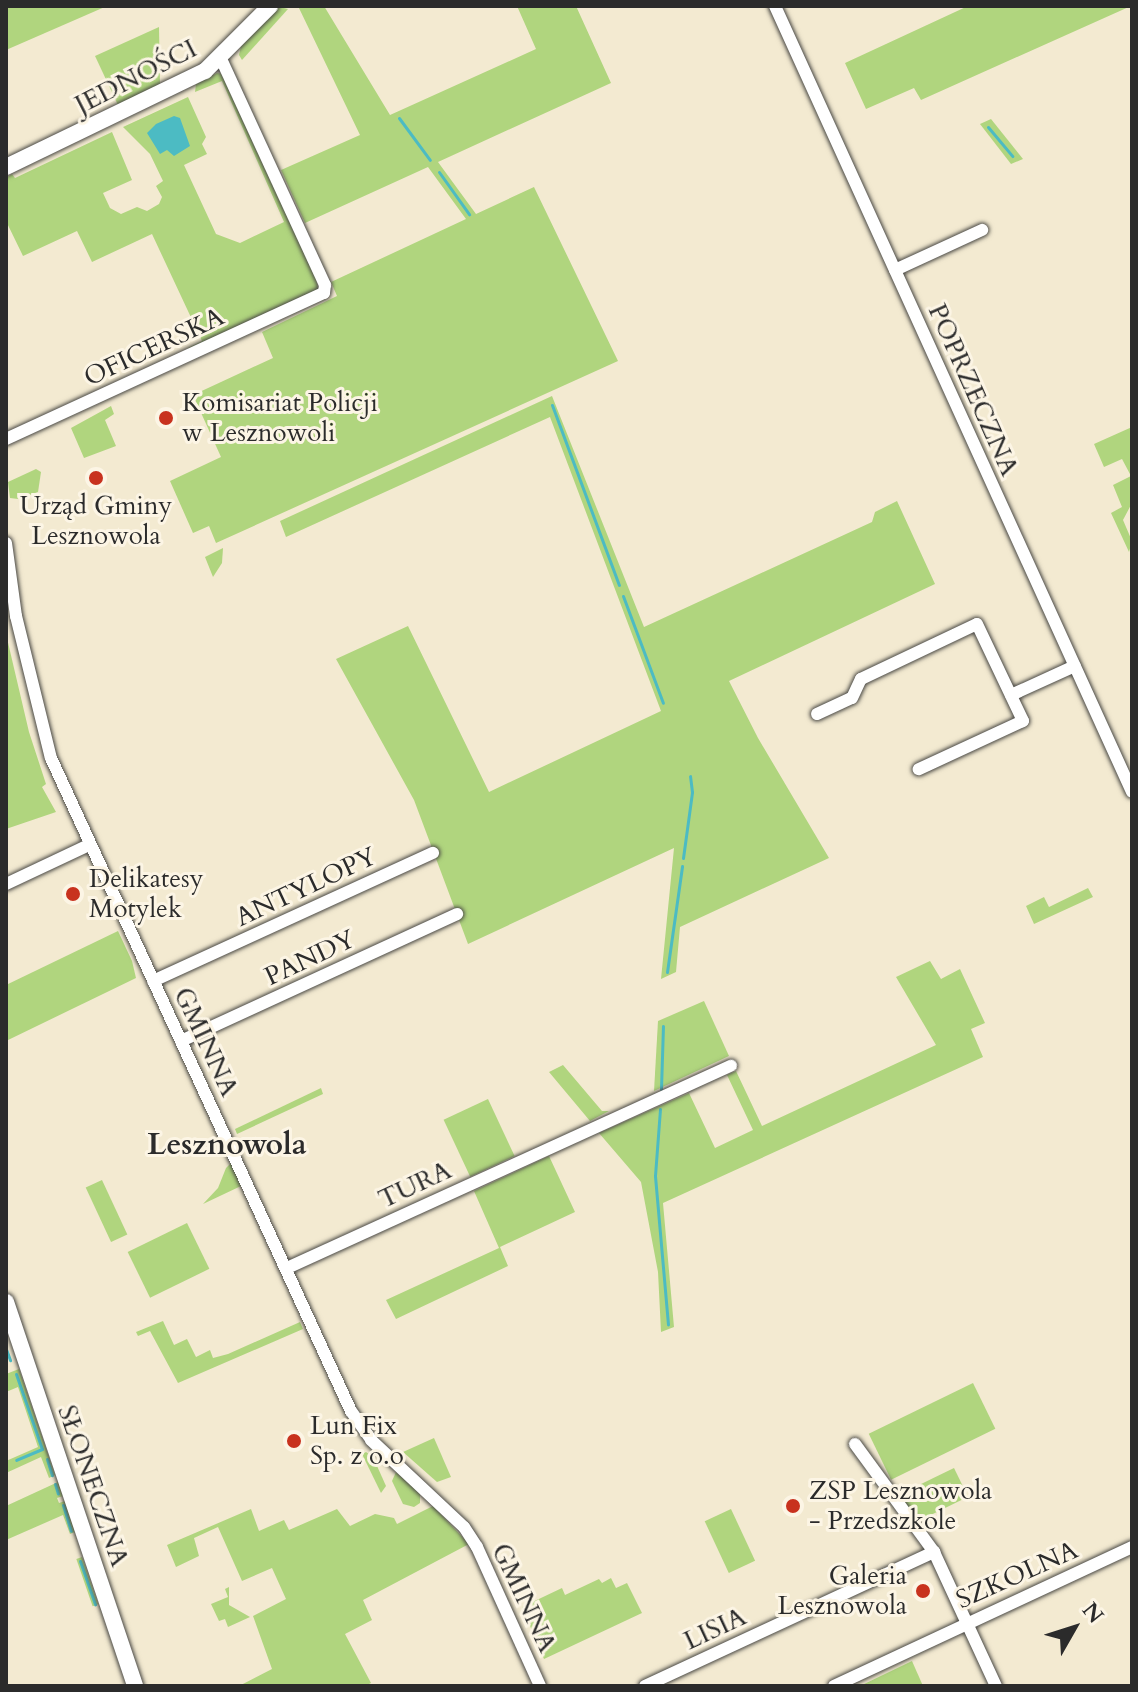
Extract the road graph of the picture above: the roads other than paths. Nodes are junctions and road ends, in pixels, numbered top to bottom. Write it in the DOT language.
graph roads {
  1 [pos="270,6"];
  2 [pos="775,6"];
  3 [pos="221,59"];
  4 [pos="6,167"];
  5 [pos="982,230"];
  6 [pos="895,270"];
  7 [pos="6,439"];
  8 [pos="6,543"];
  9 [pos="1075,666"];
  10 [pos="1011,695"];
  11 [pos="817,714"];
  12 [pos="919,769"];
  13 [pos="1132,792"];
  14 [pos="89,845"];
  15 [pos="433,853"];
  16 [pos="6,884"];
  17 [pos="457,914"];
  18 [pos="153,981"];
  19 [pos="181,1041"];
  20 [pos="731,1066"];
  21 [pos="287,1268"];
  22 [pos="6,1302"];
  23 [pos="855,1444"];
  24 [pos="1132,1547"];
  25 [pos="934,1552"];
  26 [pos="967,1621"];
  27 [pos="855,1682"];
  28 [pos="135,1686"];
  29 [pos="540,1686"];
  30 [pos="645,1686"];
  31 [pos="834,1686"];
  32 [pos="996,1686"];
  1 -- 3 [label="main road, JEDNOŚCI"];
  2 -- 6 [label="street, POPRZECZNA"];
  3 -- 4 [label="main road, JEDNOŚCI"];
  3 -- 7 [label="street, OFICERSKA"];
  5 -- 6 [label="street"];
  6 -- 9 [label="street, POPRZECZNA"];
  8 -- 14 [label="street, GMINNA"];
  9 -- 10 [label="street"];
  9 -- 13 [label="street, POPRZECZNA"];
  10 -- 11 [label="street"];
  10 -- 12 [label="street"];
  14 -- 16 [label="street"];
  14 -- 18 [label="street, GMINNA"];
  15 -- 18 [label="street, ANTYLOPY"];
  17 -- 19 [label="street, PANDY"];
  18 -- 19 [label="street, GMINNA"];
  19 -- 21 [label="street, GMINNA"];
  20 -- 21 [label="street, TURA"];
  21 -- 29 [label="street, GMINNA"];
  22 -- 28 [label="main road, SŁONECZNA"];
  23 -- 25 [label="street"];
  24 -- 26 [label="street, SZKOLNA"];
  25 -- 26 [label="street"];
  25 -- 30 [label="street, LISIA"];
  26 -- 27 [label="street, SZKOLNA"];
  26 -- 32 [label="street"];
  27 -- 31 [label="street, SZKOLNA"];
}
